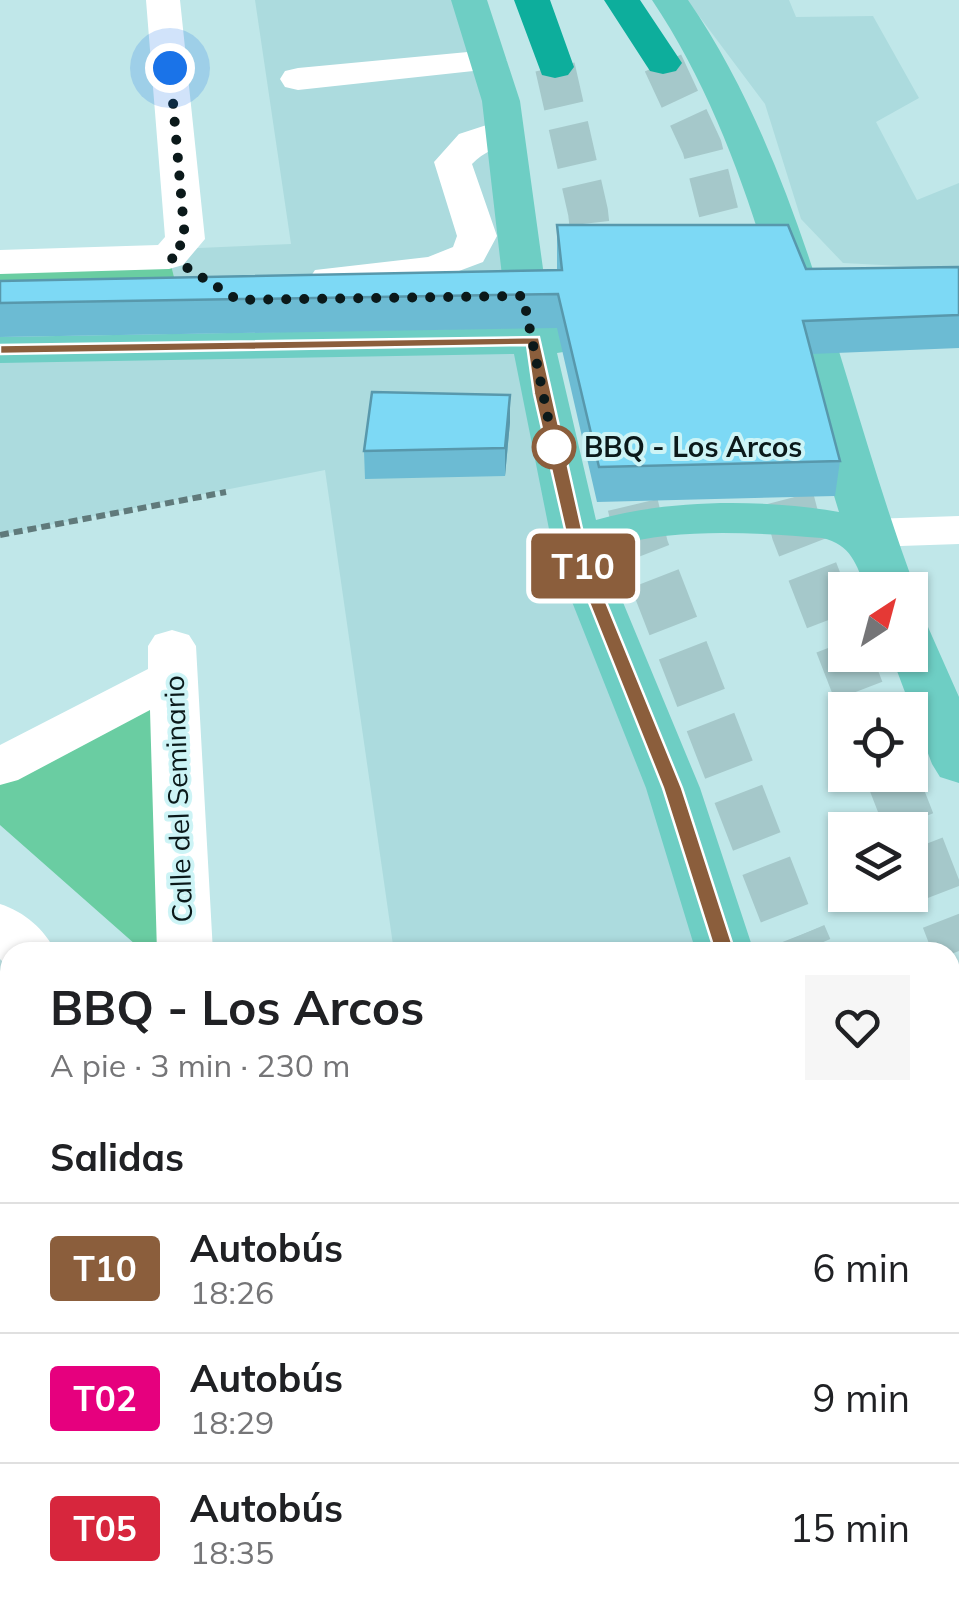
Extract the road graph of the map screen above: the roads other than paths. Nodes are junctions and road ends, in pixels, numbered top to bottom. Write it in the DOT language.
graph roads {
  1 [pos="164,0"];
  2 [pos="469,0"];
  3 [pos="532,0"];
  4 [pos="622,0"];
  5 [pos="670,0"];
  6 [pos="489,61"];
  7 [pos="663,63"];
  8 [pos="555,67"];
  9 [pos="298,79"];
  10 [pos="503,116"];
  11 [pos="772,215"];
  12 [pos="736,247"];
  13 [pos="566,250"];
  14 [pos="0,262"];
  15 [pos="304,299"];
  16 [pos="514,305"];
  17 [pos="5,336"];
  18 [pos="611,340"];
  19 [pos="959,530"];
  20 [pos="879,557"];
  21 [pos="580,560"];
  22 [pos="928,670"];
  23 [pos="947,704"];
  24 [pos="959,764"];
  25 [pos="0,767"];
  26 [pos="185,942"];
  27 [pos="722,942"];
  1 -- 14 [label="street"];
  2 -- 6 [label="main road"];
  3 -- 8 [label="highway"];
  4 -- 7 [label="highway"];
  5 -- 11 [label="main road"];
  6 -- 9 [label="street"];
  6 -- 10 [label="main road"];
  10 -- 13 [label="main road"];
  10 -- 15 [label="street"];
  10 -- 16 [label="main road"];
  11 -- 12 [label="main road"];
  11 -- 20 [label="main road"];
  15 -- 16 [label="main road"];
  16 -- 17 [label="main road"];
  16 -- 18 [label="main road"];
  16 -- 21 [label="main road"];
  19 -- 20 [label="street"];
  20 -- 21 [label="main road"];
  21 -- 27 [label="main road"];
  22 -- 23 [label="main road"];
  23 -- 24 [label="main road"];
  25 -- 26 [label="street, Calle del Seminario"];
}
